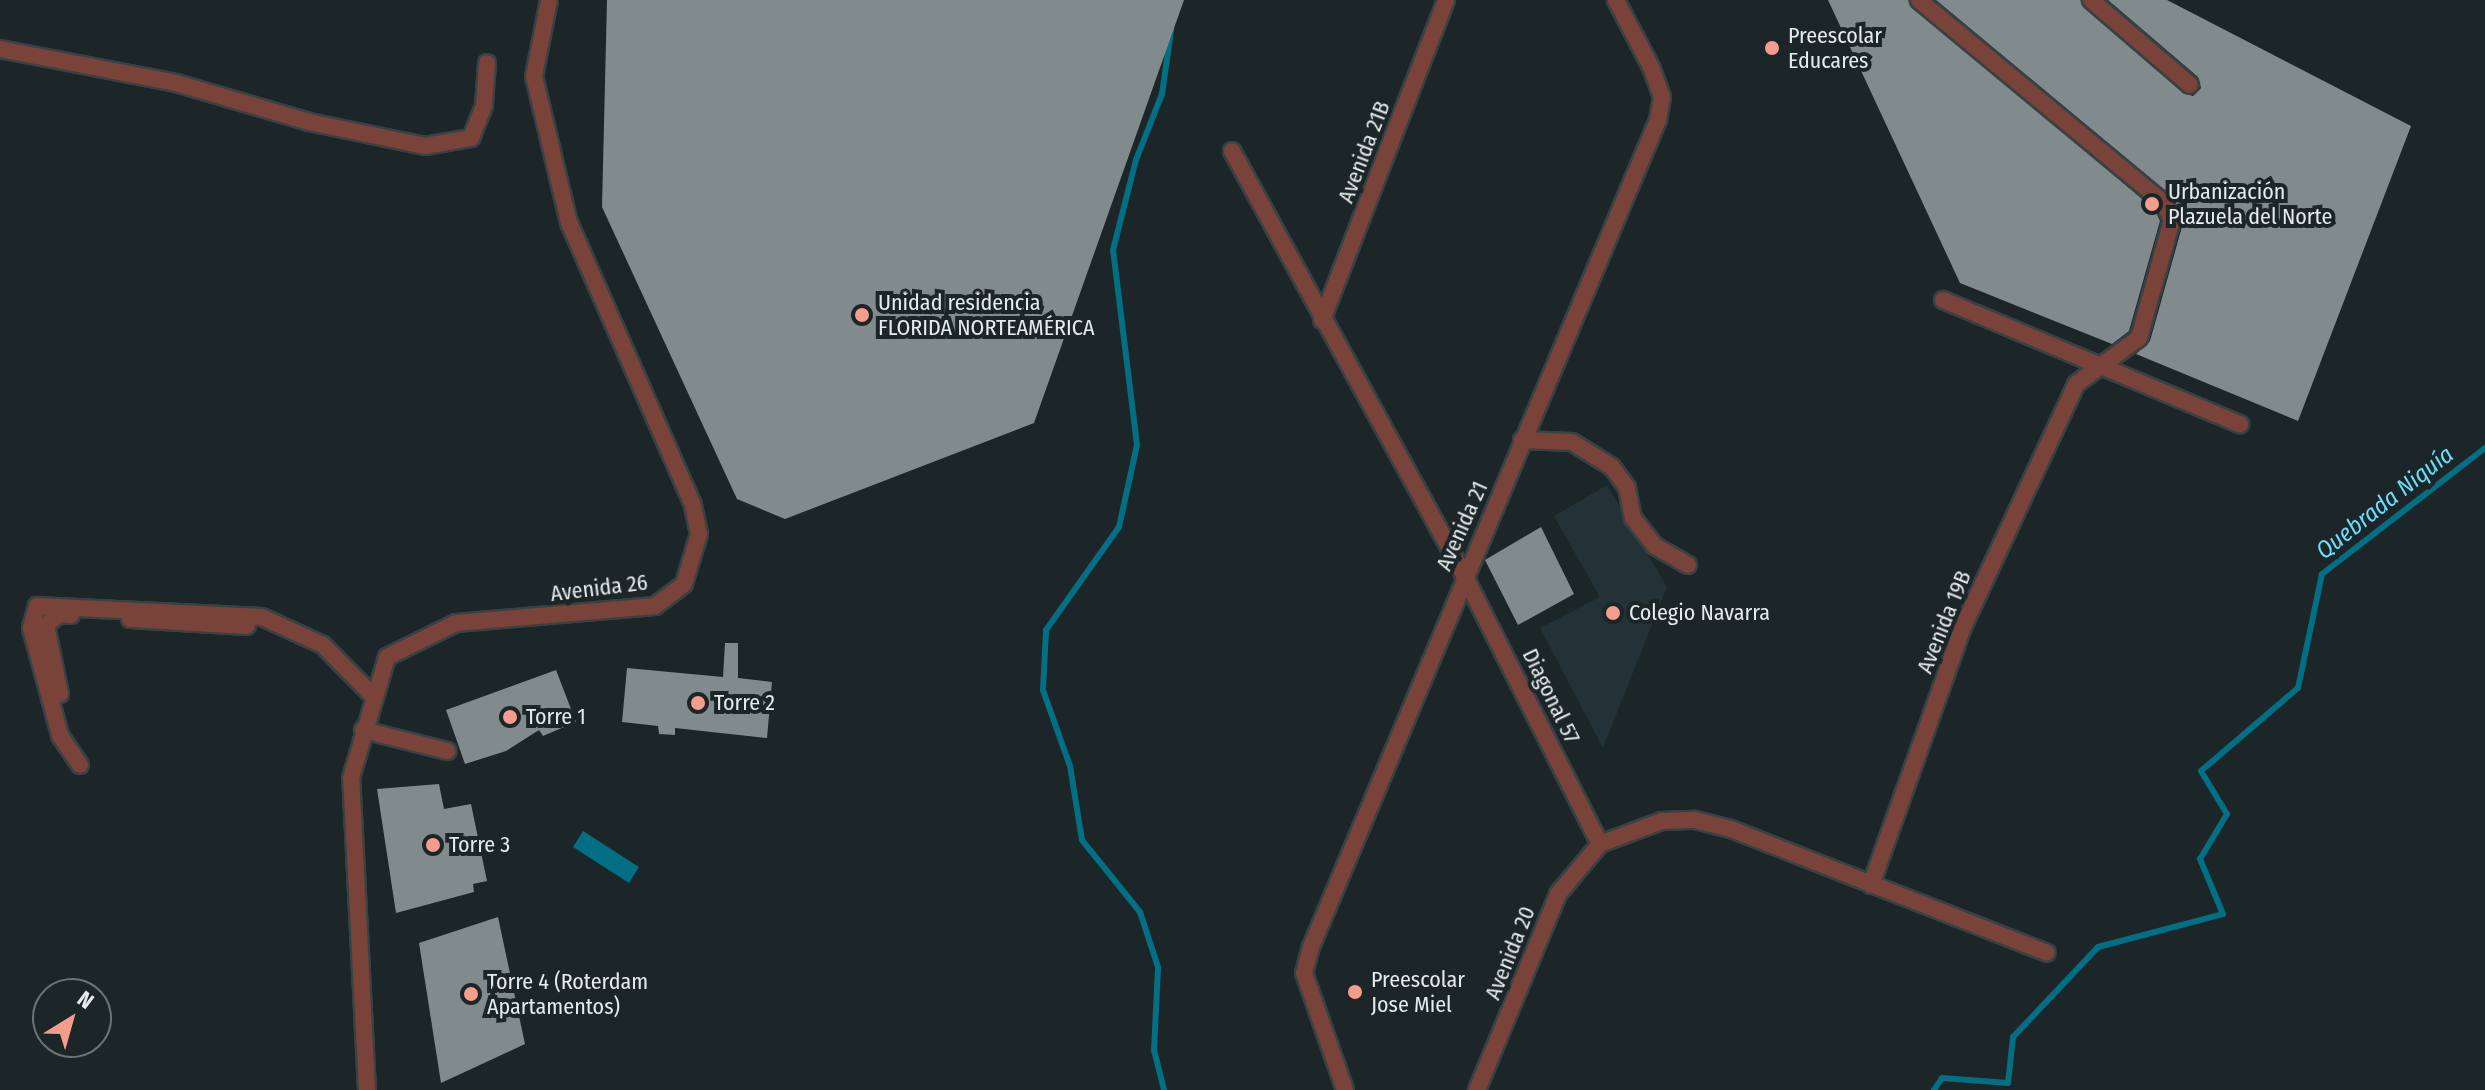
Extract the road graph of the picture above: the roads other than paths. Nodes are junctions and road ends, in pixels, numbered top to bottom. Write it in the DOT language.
graph roads {
  1 [pos="549,0"];
  2 [pos="1446,0"];
  3 [pos="1616,0"];
  4 [pos="1919,0"];
  5 [pos="2091,0"];
  6 [pos="0,49"];
  7 [pos="487,63"];
  8 [pos="2190,85"];
  9 [pos="1232,151"];
  10 [pos="1943,300"];
  11 [pos="1322,320"];
  12 [pos="2097,365"];
  13 [pos="2240,424"];
  14 [pos="1522,440"];
  15 [pos="1688,565"];
  16 [pos="1464,575"];
  17 [pos="372,698"];
  18 [pos="363,730"];
  19 [pos="447,751"];
  20 [pos="1600,844"];
  21 [pos="1871,885"];
  22 [pos="2047,953"];
  23 [pos="367,1090"];
  24 [pos="1345,1090"];
  25 [pos="1477,1090"];
  1 -- 17 [label="street, Avenida 26"];
  2 -- 11 [label="street, Avenida 21B"];
  3 -- 14 [label="street, Avenida 21"];
  4 -- 12 [label="street"];
  5 -- 8 [label="street"];
  6 -- 7 [label="street"];
  9 -- 11 [label="street, Diagonal 57"];
  10 -- 12 [label="street"];
  11 -- 16 [label="street, Diagonal 57"];
  12 -- 13 [label="street"];
  12 -- 21 [label="street, Avenida 19B"];
  14 -- 15 [label="street"];
  14 -- 16 [label="street, Avenida 21"];
  16 -- 20 [label="street, Diagonal 57"];
  16 -- 24 [label="street, Avenida 21"];
  17 -- 17 [label="street"];
  17 -- 18 [label="street, Avenida 26"];
  18 -- 19 [label="street"];
  18 -- 23 [label="street, Avenida 26"];
  20 -- 21 [label="street"];
  20 -- 25 [label="street, Avenida 20"];
  21 -- 22 [label="street"];
}
